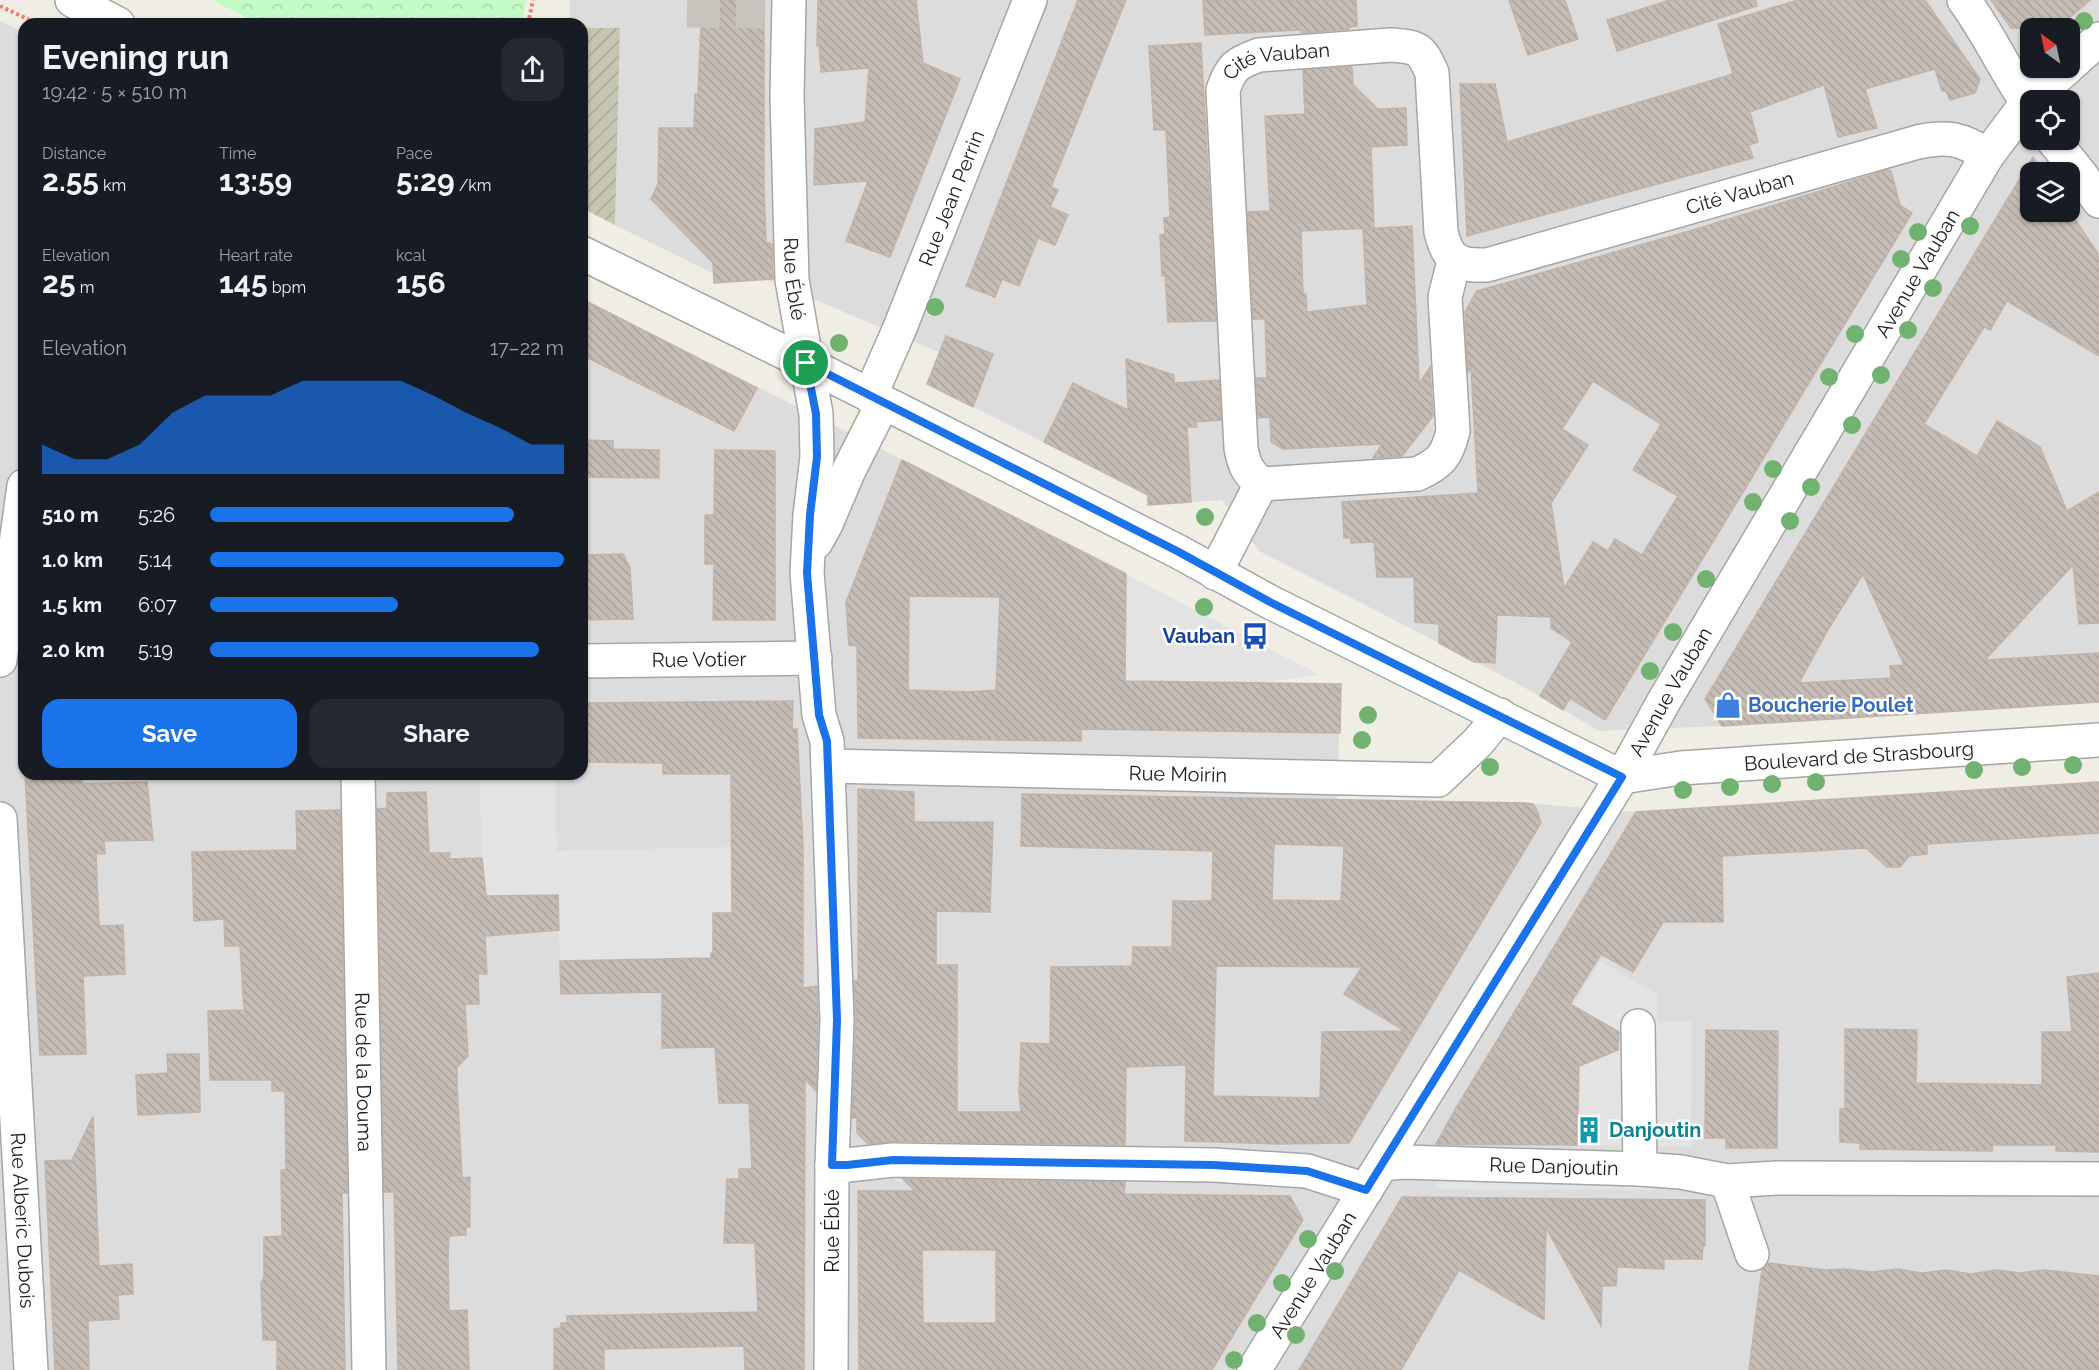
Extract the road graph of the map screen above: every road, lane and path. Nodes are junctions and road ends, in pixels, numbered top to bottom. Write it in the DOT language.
graph roads {
  1 [pos="72,0"];
  2 [pos="533,0"];
  3 [pos="1030,0"];
  4 [pos="1964,0"];
  5 [pos="0,6"];
  6 [pos="780,8"];
  7 [pos="25,18"];
  8 [pos="106,18"];
  9 [pos="529,18"];
  10 [pos="2099,39"];
  11 [pos="2080,56"];
  12 [pos="2057,78"];
  13 [pos="2044,90"];
  14 [pos="2020,92"];
  15 [pos="2020,116"];
  16 [pos="2061,150"];
  17 [pos="1988,156"];
  18 [pos="2099,201"];
  19 [pos="588,256"];
  20 [pos="1454,261"];
  21 [pos="806,363"];
  22 [pos="877,399"];
  23 [pos="1261,484"];
  24 [pos="18,530"];
  25 [pos="809,554"];
  26 [pos="1215,573"];
  27 [pos="814,658"];
  28 [pos="0,660"];
  29 [pos="588,660"];
  30 [pos="18,666"];
  31 [pos="0,667"];
  32 [pos="1500,715"];
  33 [pos="2099,740"];
  34 [pos="828,766"];
  35 [pos="1622,777"];
  36 [pos="358,780"];
  37 [pos="0,819"];
  38 [pos="1638,1026"];
  39 [pos="832,1165"];
  40 [pos="1640,1169"];
  41 [pos="1374,1177"];
  42 [pos="2099,1179"];
  43 [pos="1727,1181"];
  44 [pos="1752,1254"];
  45 [pos="31,1370"];
  46 [pos="369,1370"];
  47 [pos="831,1370"];
  48 [pos="1254,1370"];
  1 -- 8 [label="street"];
  2 -- 9 [label="path"];
  3 -- 22 [label="street, Rue Jean Perrin"];
  4 -- 14 [label="street"];
  5 -- 7 [label="path"];
  6 -- 21 [label="street, Rue Éblé"];
  10 -- 11 [label="street, Avenue Vauban"];
  12 -- 13 [label="street, Avenue Vauban"];
  15 -- 17 [label="street, Avenue Vauban"];
  16 -- 18 [label="street"];
  17 -- 20 [label="street, Cité Vauban"];
  17 -- 35 [label="street, Avenue Vauban"];
  19 -- 21 [label="street"];
  20 -- 23 [label="street"];
  20 -- 23 [label="street, Cité Vauban"];
  21 -- 22 [label="street"];
  21 -- 25 [label="street, Rue Éblé"];
  22 -- 25 [label="street, Rue Éblé"];
  22 -- 26 [label="street"];
  23 -- 26 [label="street"];
  24 -- 28 [label="street"];
  25 -- 27 [label="street, Rue Éblé"];
  26 -- 32 [label="street"];
  27 -- 29 [label="street, Rue Votier"];
  27 -- 34 [label="street, Rue Éblé"];
  30 -- 31 [label="street"];
  32 -- 34 [label="street, Rue Moirin"];
  32 -- 35 [label="street"];
  33 -- 35 [label="street, Boulevard de Strasbourg"];
  34 -- 39 [label="street, Rue Éblé"];
  35 -- 41 [label="street, Avenue Vauban"];
  36 -- 46 [label="street, Rue de la Douma"];
  37 -- 45 [label="street, Rue Alberic Dubois"];
  38 -- 40 [label="street"];
  39 -- 41 [label="street"];
  39 -- 47 [label="street, Rue Éblé"];
  40 -- 41 [label="street, Rue Danjoutin"];
  40 -- 43 [label="street, Rue Danjoutin"];
  41 -- 48 [label="street, Avenue Vauban"];
  42 -- 43 [label="street, Rue Danjoutin"];
  43 -- 44 [label="street"];
}
